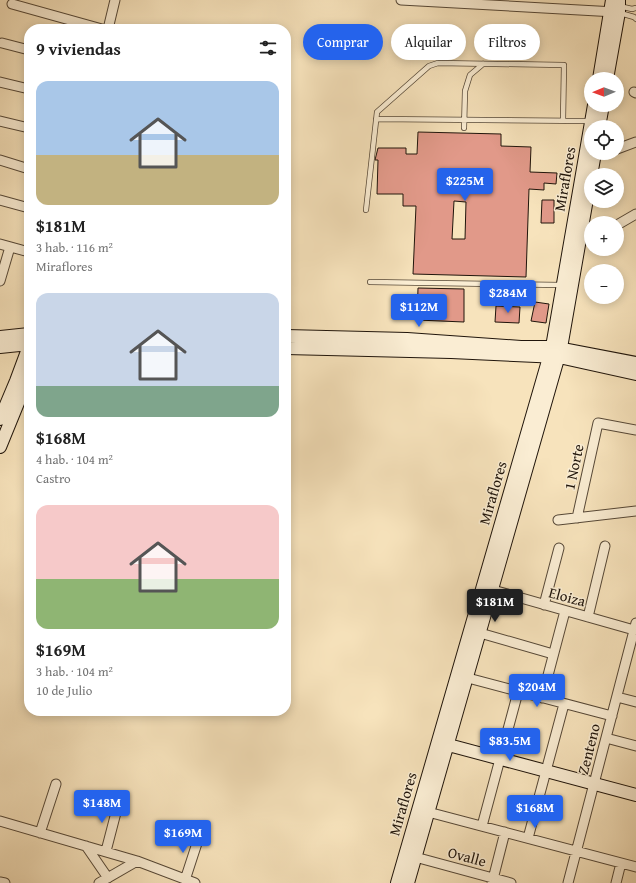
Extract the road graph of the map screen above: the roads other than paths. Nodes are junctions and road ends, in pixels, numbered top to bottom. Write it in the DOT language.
graph roads {
  1 [pos="115,0"];
  2 [pos="400,0"];
  3 [pos="428,1"];
  4 [pos="508,3"];
  5 [pos="12,4"];
  6 [pos="616,6"];
  7 [pos="636,8"];
  8 [pos="636,20"];
  9 [pos="84,24"];
  10 [pos="109,24"];
  11 [pos="2,43"];
  12 [pos="24,49"];
  13 [pos="483,64"];
  14 [pos="600,72"];
  15 [pos="608,72"];
  16 [pos="0,82"];
  17 [pos="24,88"];
  18 [pos="376,119"];
  19 [pos="464,120"];
  20 [pos="563,120"];
  21 [pos="0,121"];
  22 [pos="584,122"];
  23 [pos="24,127"];
  24 [pos="464,128"];
  25 [pos="636,142"];
  26 [pos="624,146"];
  27 [pos="0,160"];
  28 [pos="590,160"];
  29 [pos="594,160"];
  30 [pos="24,167"];
  31 [pos="0,200"];
  32 [pos="24,207"];
  33 [pos="366,210"];
  34 [pos="636,214"];
  35 [pos="588,216"];
  36 [pos="624,221"];
  37 [pos="584,232"];
  38 [pos="0,244"];
  39 [pos="10,247"];
  40 [pos="24,251"];
  41 [pos="0,281"];
  42 [pos="370,282"];
  43 [pos="566,286"];
  44 [pos="24,335"];
  45 [pos="291,336"];
  46 [pos="0,337"];
  47 [pos="24,345"];
  48 [pos="0,347"];
  49 [pos="291,348"];
  50 [pos="555,352"];
  51 [pos="24,359"];
  52 [pos="636,363"];
  53 [pos="636,374"];
  54 [pos="24,388"];
  55 [pos="0,419"];
  56 [pos="636,430"];
  57 [pos="0,447"];
  58 [pos="636,511"];
  59 [pos="578,518"];
  60 [pos="558,520"];
  61 [pos="605,546"];
  62 [pos="559,548"];
  63 [pos="493,590"];
  64 [pos="544,605"];
  65 [pos="565,611"];
  66 [pos="588,617"];
  67 [pos="635,626"];
  68 [pos="480,633"];
  69 [pos="553,654"];
  70 [pos="632,654"];
  71 [pos="468,678"];
  72 [pos="518,692"];
  73 [pos="617,697"];
  74 [pos="542,698"];
  75 [pos="636,702"];
  76 [pos="564,704"];
  77 [pos="612,716"];
  78 [pos="606,738"];
  79 [pos="443,743"];
  80 [pos="636,746"];
  81 [pos="500,758"];
  82 [pos="547,771"];
  83 [pos="56,784"];
  84 [pos="595,784"];
  85 [pos="636,795"];
  86 [pos="119,801"];
  87 [pos="428,812"];
  88 [pos="0,821"];
  89 [pos="482,826"];
  90 [pos="505,832"];
  91 [pos="40,833"];
  92 [pos="200,834"];
  93 [pos="528,838"];
  94 [pos="86,846"];
  95 [pos="106,851"];
  96 [pos="577,851"];
  97 [pos="415,857"];
  98 [pos="136,861"];
  99 [pos="621,863"];
  100 [pos="636,867"];
  101 [pos="108,878"];
  102 [pos="185,880"];
  103 [pos="493,881"];
  104 [pos="0,882"];
  105 [pos="5,883"];
  106 [pos="99,883"];
  107 [pos="195,883"];
  108 [pos="397,883"];
  109 [pos="408,883"];
  110 [pos="511,883"];
  111 [pos="568,883"];
  112 [pos="616,883"];
  1 -- 10 [label="street"];
  2 -- 3 [label="street"];
  3 -- 4 [label="street"];
  4 -- 6 [label="street"];
  5 -- 9 [label="street"];
  6 -- 7 [label="lane"];
  6 -- 8 [label="lane"];
  6 -- 14 [label="main road"];
  6 -- 15 [label="main road"];
  11 -- 12 [label="street"];
  13 -- 18 [label="lane"];
  13 -- 19 [label="lane"];
  13 -- 20 [label="lane"];
  16 -- 17 [label="street"];
  18 -- 19 [label="lane"];
  18 -- 33 [label="lane"];
  19 -- 20 [label="lane"];
  19 -- 24 [label="lane"];
  20 -- 22 [label="lane"];
  21 -- 23 [label="street"];
  25 -- 26 [label="street"];
  27 -- 30 [label="street"];
  28 -- 43 [label="main road, Miraflores"];
  29 -- 35 [label="main road, Miraflores"];
  31 -- 32 [label="street"];
  34 -- 36 [label="street"];
  37 -- 43 [label="main road, Miraflores"];
  38 -- 39 [label="street"];
  39 -- 40 [label="street"];
  39 -- 41 [label="street"];
  42 -- 43 [label="lane"];
  43 -- 50 [label="main road, Miraflores"];
  44 -- 46 [label="main road"];
  45 -- 50 [label="main road"];
  47 -- 48 [label="main road"];
  49 -- 50 [label="main road"];
  50 -- 52 [label="main road"];
  50 -- 53 [label="main road"];
  50 -- 63 [label="main road, Miraflores"];
  50 -- 79 [label="main road, Miraflores"];
  51 -- 55 [label="main road"];
  54 -- 57 [label="main road"];
  56 -- 59 [label="street, 1 Norte"];
  58 -- 59 [label="street"];
  59 -- 60 [label="street"];
  61 -- 66 [label="street"];
  62 -- 64 [label="street"];
  63 -- 64 [label="street, Eloiza"];
  63 -- 68 [label="main road, Miraflores"];
  64 -- 65 [label="street, Eloiza"];
  65 -- 66 [label="street, Eloiza"];
  65 -- 69 [label="street"];
  66 -- 67 [label="street, Eloiza"];
  67 -- 70 [label="street, Zenteno"];
  68 -- 69 [label="street"];
  68 -- 71 [label="main road, Miraflores"];
  69 -- 74 [label="street"];
  70 -- 73 [label="street, Zenteno"];
  71 -- 72 [label="street"];
  71 -- 79 [label="main road, Miraflores"];
  72 -- 74 [label="street"];
  72 -- 81 [label="street"];
  73 -- 75 [label="street"];
  73 -- 77 [label="street, Zenteno"];
  74 -- 76 [label="street"];
  76 -- 77 [label="street"];
  76 -- 82 [label="street"];
  77 -- 78 [label="street, Zenteno"];
  78 -- 80 [label="street"];
  78 -- 84 [label="street, Zenteno"];
  79 -- 81 [label="main road"];
  79 -- 87 [label="main road, Miraflores"];
  79 -- 108 [label="main road, Miraflores"];
  81 -- 82 [label="main road"];
  81 -- 89 [label="street"];
  82 -- 84 [label="main road"];
  82 -- 93 [label="street"];
  83 -- 91 [label="street"];
  84 -- 85 [label="main road"];
  84 -- 96 [label="street, Zenteno"];
  86 -- 95 [label="street"];
  87 -- 89 [label="street"];
  87 -- 97 [label="main road, Miraflores"];
  88 -- 91 [label="street"];
  89 -- 90 [label="street"];
  90 -- 93 [label="street"];
  90 -- 103 [label="street"];
  91 -- 94 [label="street"];
  92 -- 102 [label="street"];
  93 -- 96 [label="street"];
  94 -- 95 [label="street"];
  94 -- 101 [label="street"];
  95 -- 98 [label="street"];
  96 -- 99 [label="street"];
  96 -- 111 [label="street, Zenteno"];
  97 -- 103 [label="street, Ovalle"];
  97 -- 109 [label="main road, Miraflores"];
  98 -- 101 [label="street"];
  98 -- 102 [label="street"];
  99 -- 100 [label="street"];
  99 -- 112 [label="street"];
  101 -- 106 [label="street"];
  102 -- 107 [label="street"];
  103 -- 110 [label="street, Ovalle"];
  104 -- 105 [label="street"];
}
